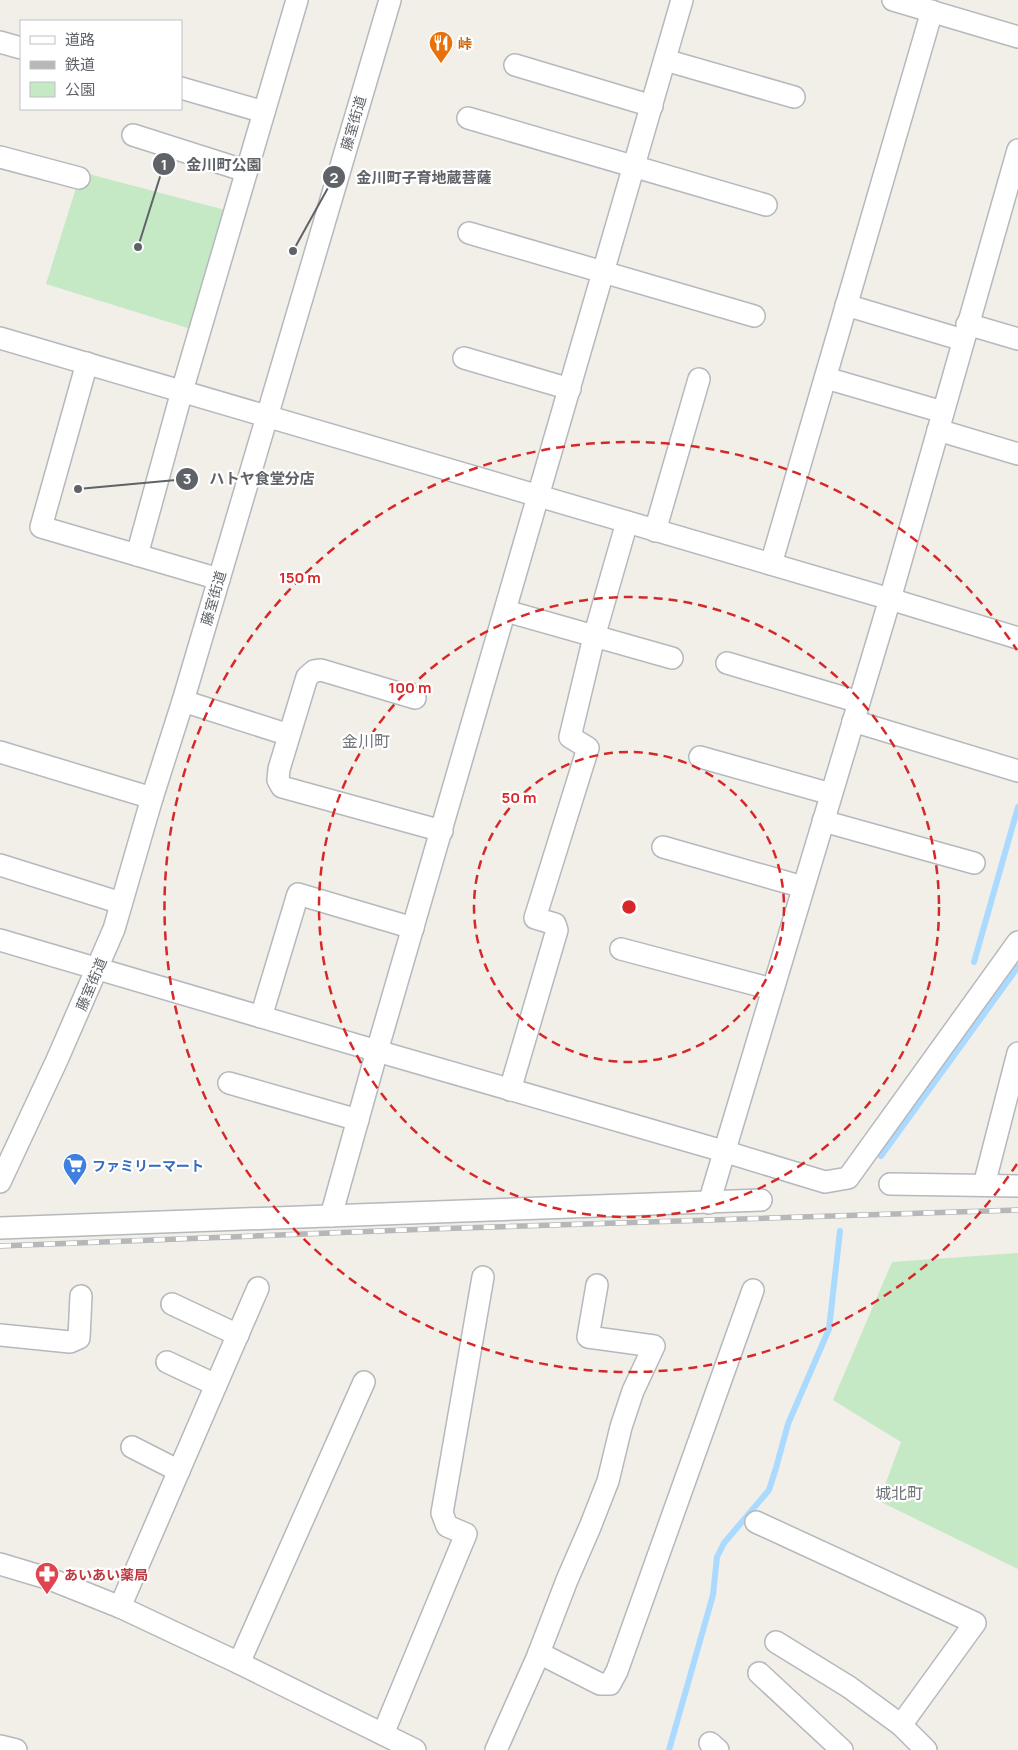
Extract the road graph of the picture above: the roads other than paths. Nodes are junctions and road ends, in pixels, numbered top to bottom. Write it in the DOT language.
graph roads {
  1 [pos="390,0"];
  2 [pos="682,0"];
  3 [pos="893,0"];
  4 [pos="291,2"];
  5 [pos="932,11"];
  6 [pos="1018,38"];
  7 [pos="0,42"];
  8 [pos="20,48"];
  9 [pos="665,60"];
  10 [pos="515,65"];
  11 [pos="182,88"];
  12 [pos="794,97"];
  13 [pos="652,106"];
  14 [pos="264,112"];
  15 [pos="468,118"];
  16 [pos="133,135"];
  17 [pos="1018,150"];
  18 [pos="0,157"];
  19 [pos="634,167"];
  20 [pos="246,171"];
  21 [pos="79,178"];
  22 [pos="766,205"];
  23 [pos="469,233"];
  24 [pos="604,273"];
  25 [pos="846,306"];
  26 [pos="754,316"];
  27 [pos="965,332"];
  28 [pos="0,338"];
  29 [pos="1018,339"];
  30 [pos="464,358"];
  31 [pos="87,364"];
  32 [pos="826,378"];
  33 [pos="699,379"];
  34 [pos="570,389"];
  35 [pos="182,391"];
  36 [pos="267,416"];
  37 [pos="940,421"];
  38 [pos="1018,454"];
  39 [pos="539,496"];
  40 [pos="627,522"];
  41 [pos="656,530"];
  42 [pos="137,555"];
  43 [pos="772,564"];
  44 [pos="219,580"];
  45 [pos="890,599"];
  46 [pos="506,611"];
  47 [pos="594,637"];
  48 [pos="1018,638"];
  49 [pos="672,658"];
  50 [pos="727,663"];
  51 [pos="415,698"];
  52 [pos="183,701"];
  53 [pos="856,711"];
  54 [pos="290,735"];
  55 [pos="0,752"];
  56 [pos="700,756"];
  57 [pos="1018,771"];
  58 [pos="831,794"];
  59 [pos="152,798"];
  60 [pos="823,821"];
  61 [pos="442,831"];
  62 [pos="663,847"];
  63 [pos="974,863"];
  64 [pos="0,865"];
  65 [pos="803,887"];
  66 [pos="121,903"];
  67 [pos="413,928"];
  68 [pos="0,940"];
  69 [pos="1018,942"];
  70 [pos="621,949"];
  71 [pos="98,968"];
  72 [pos="772,989"];
  73 [pos="262,1017"];
  74 [pos="377,1052"];
  75 [pos="1018,1053"];
  76 [pos="229,1083"];
  77 [pos="510,1090"];
  78 [pos="358,1120"];
  79 [pos="723,1151"];
  80 [pos="0,1182"];
  81 [pos="890,1184"];
  82 [pos="984,1185"];
  83 [pos="1018,1186"];
  84 [pos="761,1200"];
  85 [pos="709,1203"];
  86 [pos="331,1216"];
  87 [pos="0,1228"];
  88 [pos="483,1277"];
  89 [pos="597,1285"];
  90 [pos="258,1288"];
  91 [pos="753,1290"];
  92 [pos="81,1296"];
  93 [pos="172,1304"];
  94 [pos="0,1335"];
  95 [pos="238,1335"];
  96 [pos="168,1362"];
  97 [pos="364,1382"];
  98 [pos="216,1385"];
  99 [pos="132,1447"];
  100 [pos="179,1470"];
  101 [pos="756,1522"];
  102 [pos="0,1564"];
  103 [pos="120,1607"];
  104 [pos="776,1642"];
  105 [pos="539,1653"];
  106 [pos="239,1663"];
  107 [pos="759,1673"];
  108 [pos="901,1726"];
  109 [pos="383,1734"];
  110 [pos="0,1746"];
  111 [pos="832,1747"];
  112 [pos="16,1750"];
  113 [pos="415,1750"];
  114 [pos="496,1750"];
  115 [pos="926,1750"];
  1 -- 36 [label="street, 藤室街道"];
  2 -- 9 [label="street"];
  3 -- 5 [label="street"];
  4 -- 14 [label="street"];
  5 -- 6 [label="street"];
  5 -- 25 [label="street"];
  7 -- 8 [label="street"];
  9 -- 12 [label="street"];
  9 -- 13 [label="street"];
  10 -- 13 [label="street"];
  11 -- 14 [label="street"];
  13 -- 19 [label="street"];
  14 -- 20 [label="street"];
  15 -- 19 [label="street"];
  16 -- 20 [label="street"];
  17 -- 27 [label="street"];
  18 -- 21 [label="street"];
  19 -- 22 [label="street"];
  19 -- 24 [label="street"];
  20 -- 35 [label="street"];
  23 -- 24 [label="street"];
  24 -- 26 [label="street"];
  24 -- 34 [label="street"];
  25 -- 27 [label="street"];
  25 -- 32 [label="street"];
  27 -- 29 [label="street"];
  27 -- 37 [label="street"];
  28 -- 31 [label="street"];
  30 -- 34 [label="street"];
  31 -- 35 [label="street"];
  31 -- 42 [label="street"];
  32 -- 37 [label="street"];
  32 -- 43 [label="street"];
  33 -- 41 [label="street"];
  34 -- 39 [label="street"];
  35 -- 36 [label="street"];
  35 -- 42 [label="street"];
  36 -- 39 [label="street"];
  36 -- 44 [label="street, 藤室街道"];
  37 -- 38 [label="street"];
  37 -- 45 [label="street"];
  39 -- 40 [label="street"];
  39 -- 46 [label="street"];
  40 -- 41 [label="street"];
  40 -- 47 [label="street"];
  41 -- 43 [label="street"];
  42 -- 44 [label="street"];
  43 -- 45 [label="street"];
  44 -- 52 [label="street, 藤室街道"];
  45 -- 48 [label="street"];
  45 -- 53 [label="street"];
  46 -- 47 [label="street"];
  46 -- 61 [label="street"];
  47 -- 49 [label="street"];
  47 -- 77 [label="street"];
  50 -- 53 [label="street"];
  51 -- 54 [label="street"];
  52 -- 54 [label="street"];
  52 -- 59 [label="street, 藤室街道"];
  53 -- 57 [label="street"];
  53 -- 58 [label="street"];
  54 -- 61 [label="street"];
  55 -- 59 [label="street"];
  56 -- 58 [label="street"];
  58 -- 60 [label="street"];
  59 -- 66 [label="street, 藤室街道"];
  60 -- 63 [label="street"];
  60 -- 65 [label="street"];
  61 -- 67 [label="street"];
  62 -- 65 [label="street"];
  64 -- 66 [label="street"];
  65 -- 72 [label="street"];
  66 -- 71 [label="street, 藤室街道"];
  67 -- 73 [label="street"];
  67 -- 74 [label="street"];
  68 -- 71 [label="street"];
  69 -- 79 [label="street"];
  70 -- 72 [label="street"];
  71 -- 73 [label="street"];
  71 -- 80 [label="street, 藤室街道"];
  72 -- 79 [label="street"];
  73 -- 74 [label="street"];
  74 -- 77 [label="street"];
  74 -- 78 [label="street"];
  75 -- 82 [label="street"];
  76 -- 78 [label="street"];
  77 -- 79 [label="street"];
  78 -- 86 [label="street"];
  79 -- 85 [label="street"];
  81 -- 82 [label="street"];
  82 -- 83 [label="street"];
  84 -- 85 [label="street"];
  85 -- 86 [label="street"];
  86 -- 87 [label="street"];
  88 -- 109 [label="street"];
  89 -- 105 [label="street"];
  90 -- 95 [label="street"];
  91 -- 105 [label="street"];
  92 -- 94 [label="street"];
  93 -- 95 [label="street"];
  95 -- 98 [label="street"];
  96 -- 98 [label="street"];
  97 -- 106 [label="street"];
  98 -- 100 [label="street"];
  99 -- 100 [label="street"];
  100 -- 103 [label="street"];
  101 -- 108 [label="street"];
  102 -- 103 [label="street"];
  103 -- 106 [label="street"];
  104 -- 108 [label="street"];
  105 -- 114 [label="street"];
  106 -- 109 [label="street"];
  107 -- 111 [label="street"];
  108 -- 115 [label="street"];
  109 -- 113 [label="street"];
  110 -- 112 [label="street"];
}
